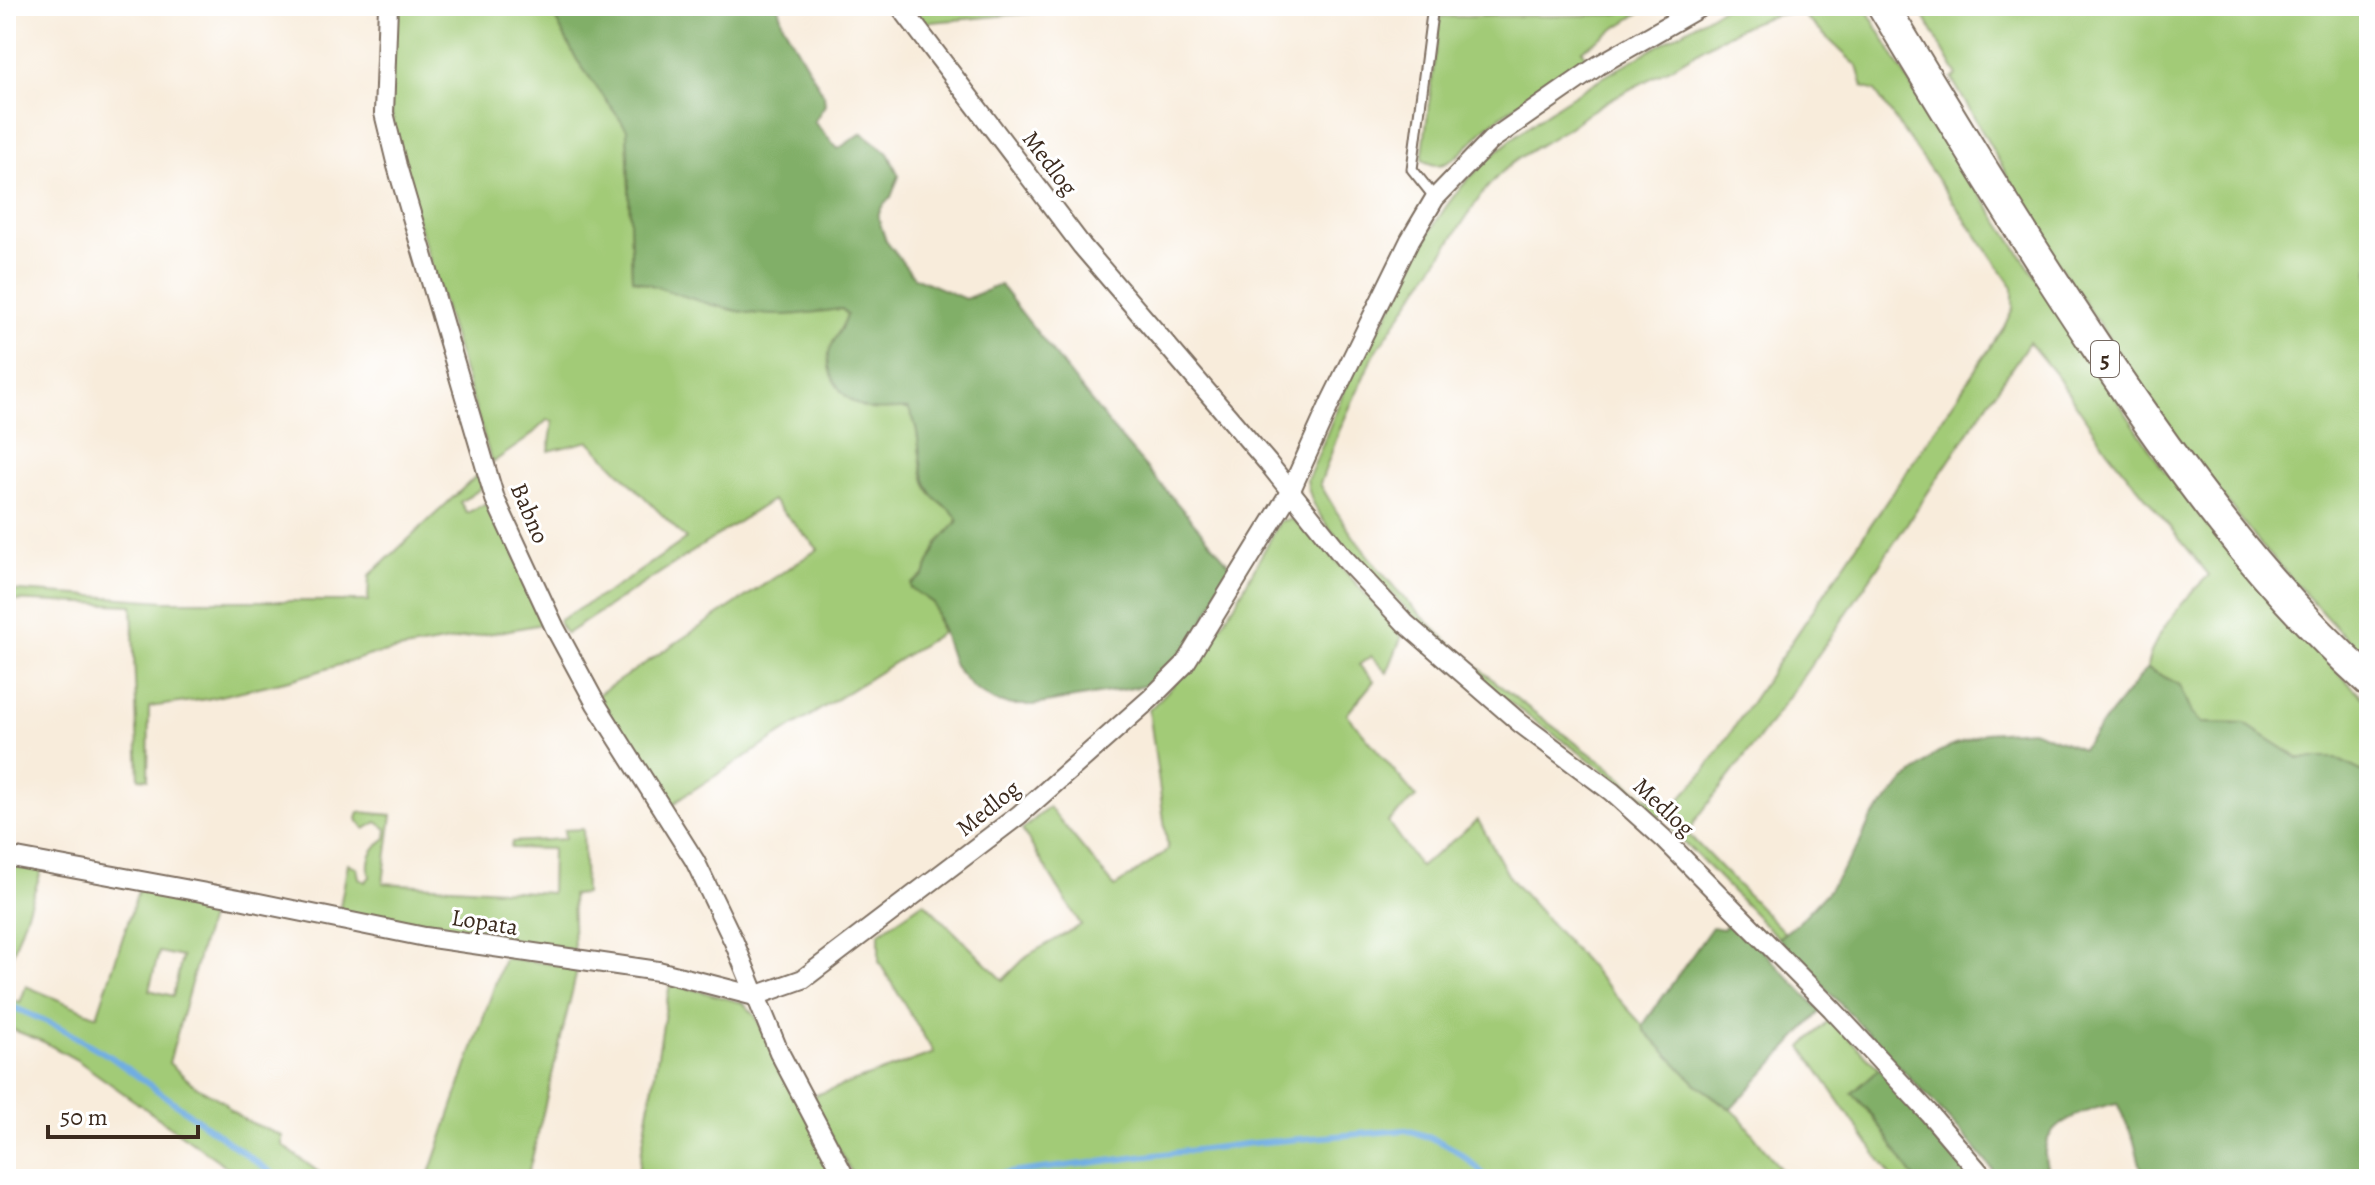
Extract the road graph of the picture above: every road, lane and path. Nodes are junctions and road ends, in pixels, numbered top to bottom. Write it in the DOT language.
graph roads {
  1 [pos="388,6"];
  2 [pos="900,6"];
  3 [pos="1433,6"];
  4 [pos="1702,6"];
  5 [pos="1883,6"];
  6 [pos="1435,198"];
  7 [pos="1290,492"];
  8 [pos="2369,681"];
  9 [pos="6,856"];
  10 [pos="755,996"];
  11 [pos="846,1179"];
  12 [pos="1985,1179"];
  1 -- 10 [label="street, Babno"];
  2 -- 7 [label="street, Medlog"];
  3 -- 6 [label="lane"];
  4 -- 6 [label="street"];
  5 -- 8 [label="main road, 5"];
  6 -- 7 [label="street"];
  7 -- 10 [label="street, Medlog"];
  7 -- 12 [label="street, Medlog"];
  9 -- 10 [label="street, Lopata"];
  10 -- 11 [label="street"];
}
